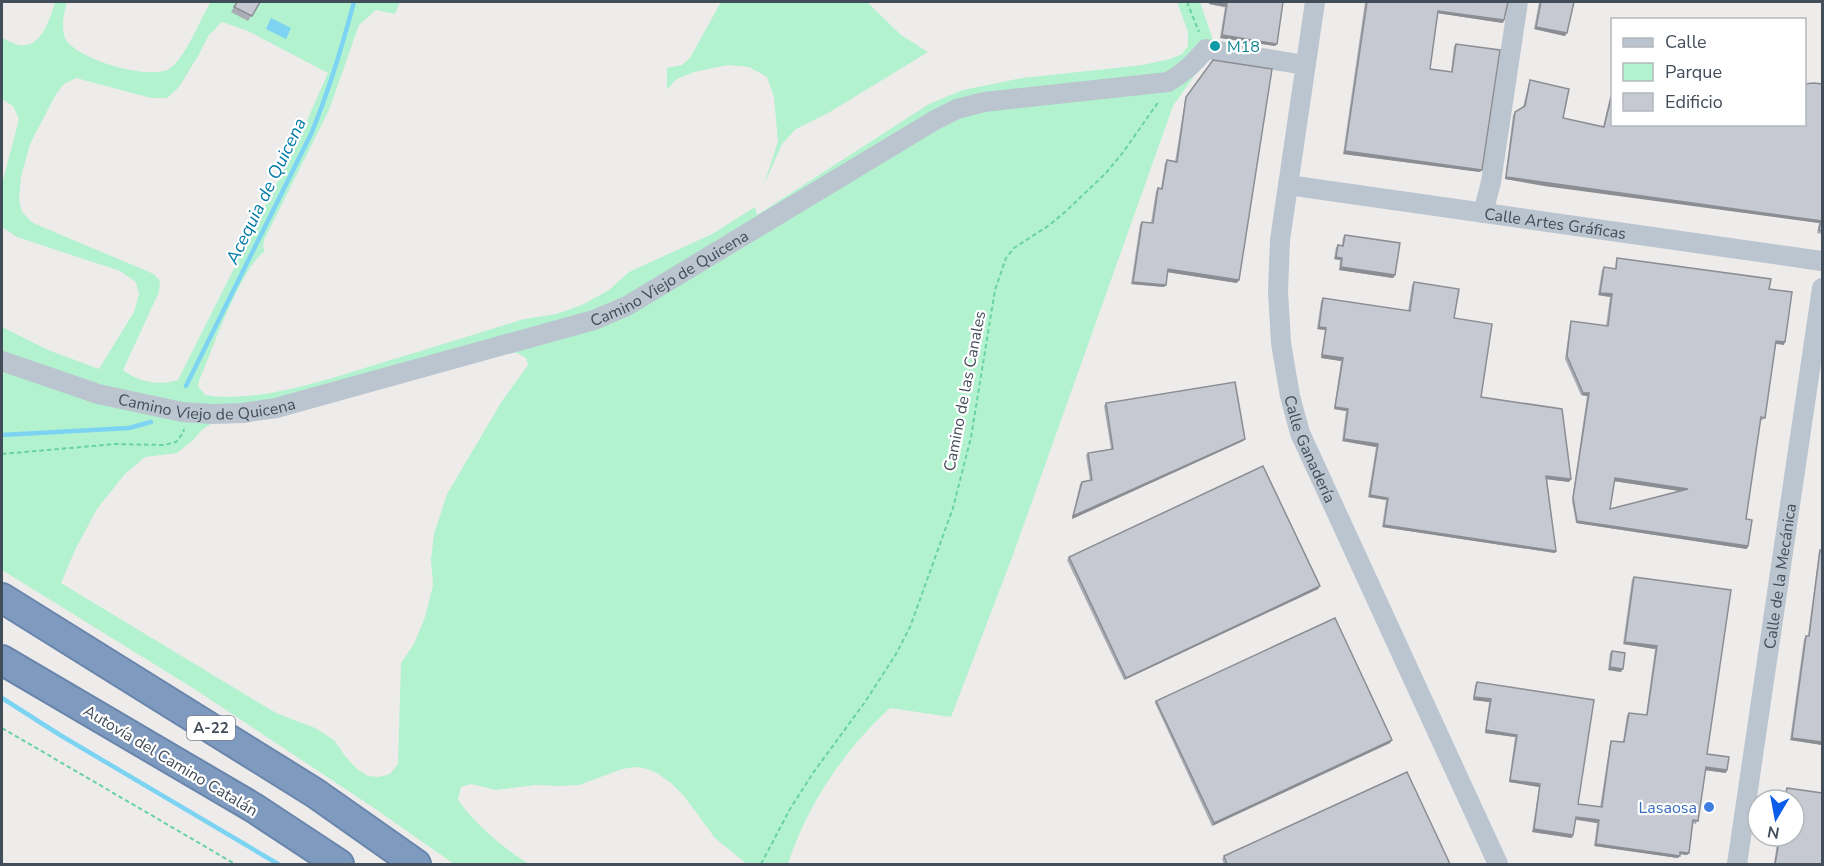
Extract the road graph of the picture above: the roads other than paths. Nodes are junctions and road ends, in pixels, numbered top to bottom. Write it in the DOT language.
graph roads {
  1 [pos="1316,2"];
  2 [pos="1518,2"];
  3 [pos="1305,65"];
  4 [pos="1288,186"];
  5 [pos="1483,213"];
  6 [pos="1822,261"];
  7 [pos="1822,288"];
  8 [pos="2,361"];
  9 [pos="2,598"];
  10 [pos="2,660"];
  11 [pos="339,864"];
  12 [pos="416,864"];
  13 [pos="1498,864"];
  14 [pos="1737,864"];
  1 -- 3 [label="street, Calle Ganadería"];
  2 -- 5 [label="street"];
  3 -- 4 [label="street, Calle Ganadería"];
  3 -- 8 [label="street, Camino Viejo de Quicena"];
  4 -- 5 [label="street, Calle Artes Gráficas"];
  4 -- 13 [label="street, Calle Ganadería"];
  5 -- 6 [label="street, Calle Artes Gráficas"];
  7 -- 14 [label="street, Calle de la Mecánica"];
  9 -- 12 [label="highway, A-22"];
  10 -- 11 [label="highway, Autovía del Camino Catalán"];
}
